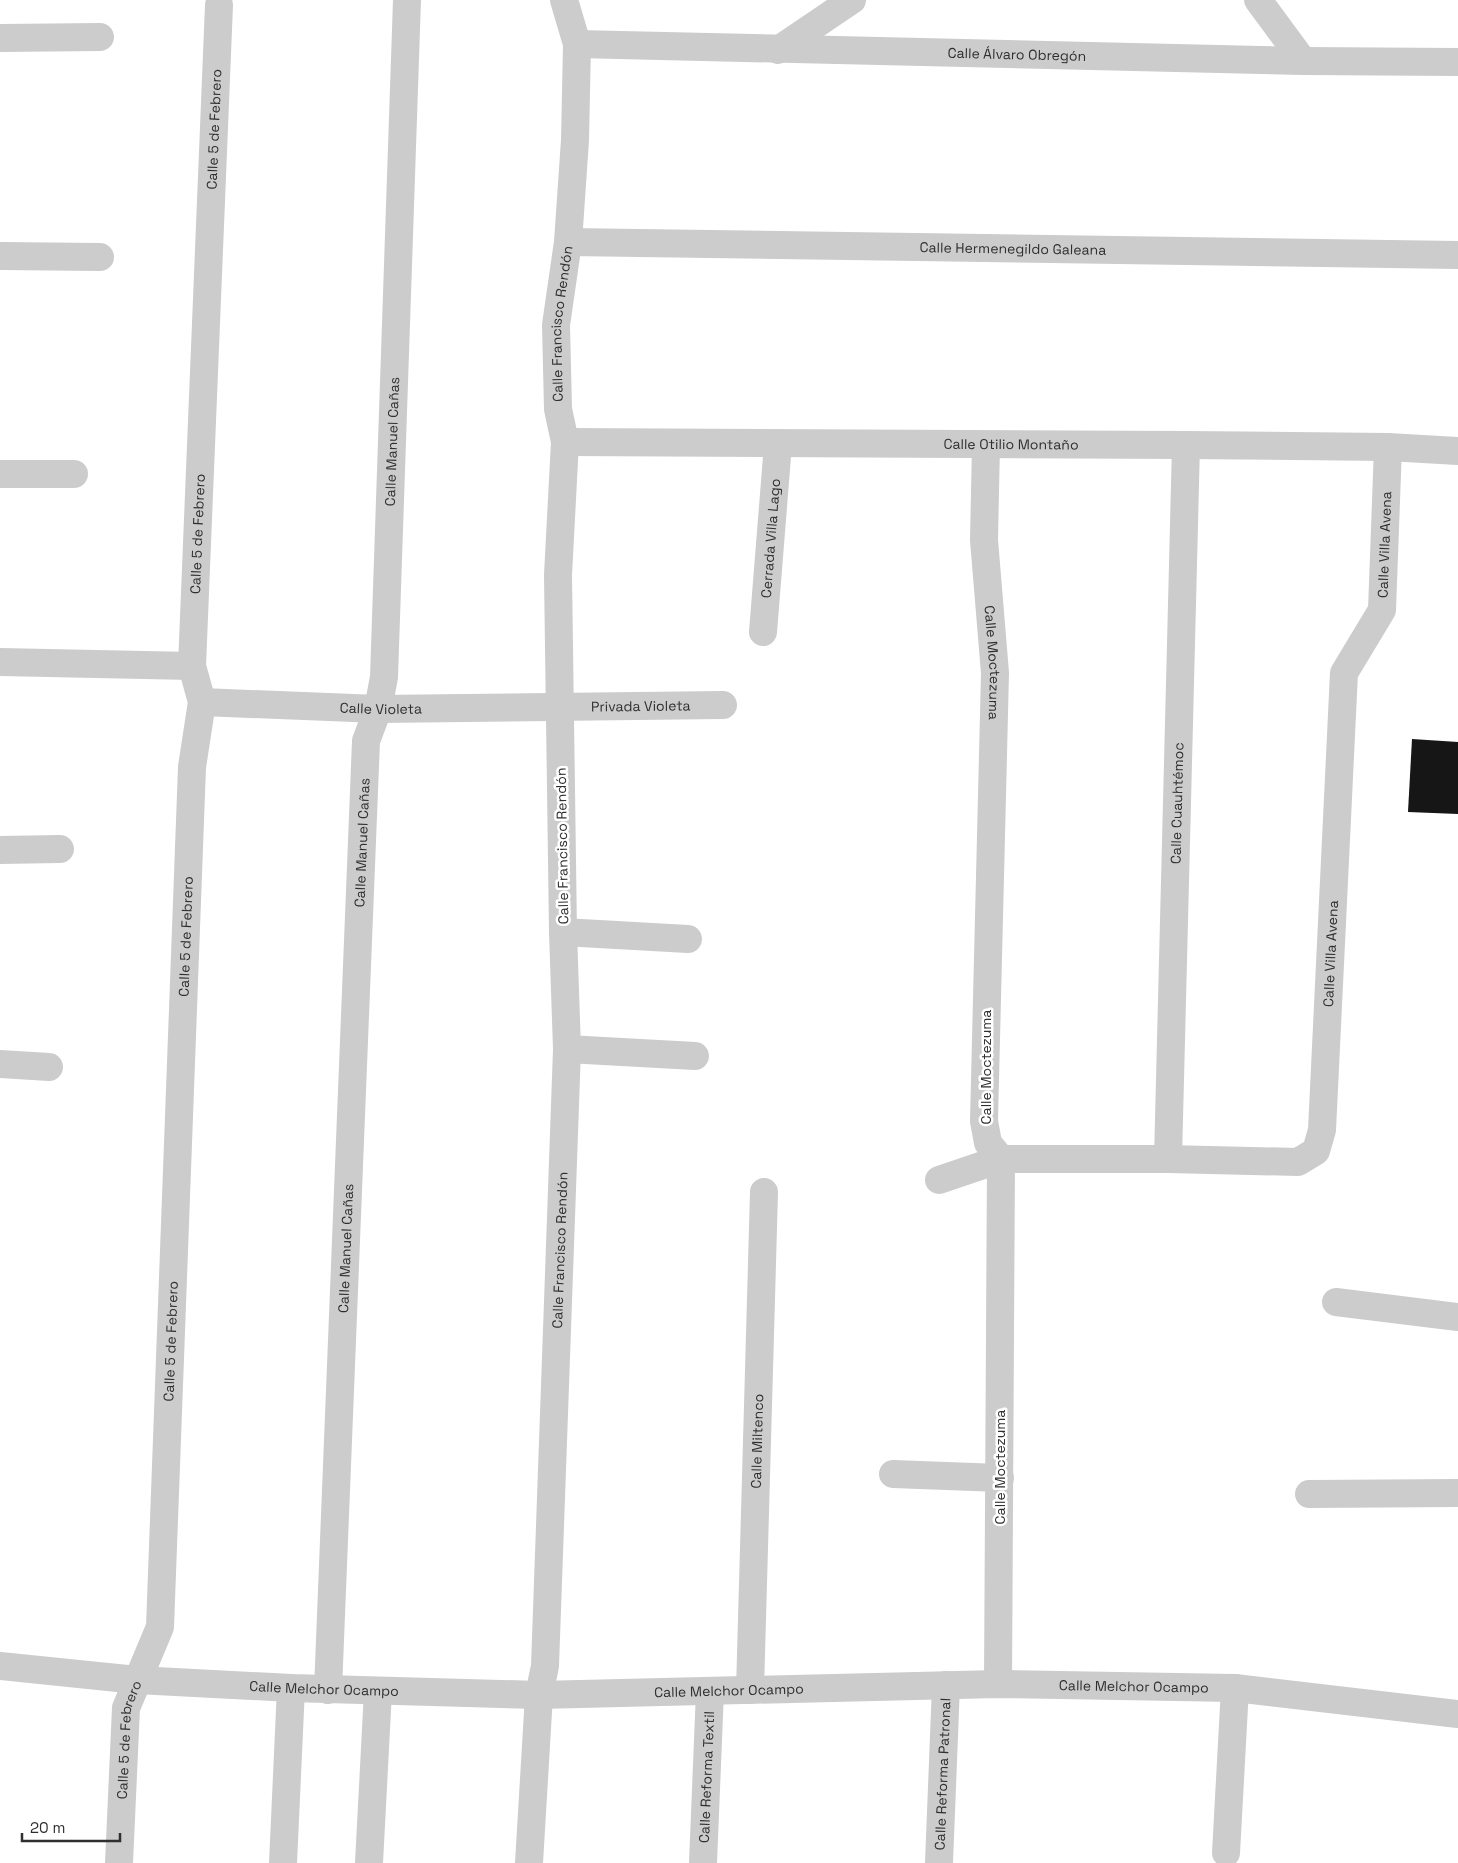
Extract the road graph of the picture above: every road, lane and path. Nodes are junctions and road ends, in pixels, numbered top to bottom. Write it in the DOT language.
graph roads {
  1 [pos="407,0"];
  2 [pos="564,0"];
  3 [pos="852,0"];
  4 [pos="1258,0"];
  5 [pos="218,5"];
  6 [pos="100,37"];
  7 [pos="0,38"];
  8 [pos="576,44"];
  9 [pos="778,50"];
  10 [pos="1303,61"];
  11 [pos="1458,62"];
  12 [pos="568,242"];
  13 [pos="1458,255"];
  14 [pos="0,256"];
  15 [pos="100,257"];
  16 [pos="565,442"];
  17 [pos="778,444"];
  18 [pos="986,445"];
  19 [pos="1186,445"];
  20 [pos="1388,448"];
  21 [pos="1458,451"];
  22 [pos="0,474"];
  23 [pos="74,474"];
  24 [pos="763,632"];
  25 [pos="0,662"];
  26 [pos="192,666"];
  27 [pos="202,702"];
  28 [pos="723,705"];
  29 [pos="559,707"];
  30 [pos="378,709"];
  31 [pos="60,849"];
  32 [pos="0,850"];
  33 [pos="563,932"];
  34 [pos="688,939"];
  35 [pos="568,1049"];
  36 [pos="695,1056"];
  37 [pos="0,1064"];
  38 [pos="49,1067"];
  39 [pos="1001,1159"];
  40 [pos="1168,1159"];
  41 [pos="939,1180"];
  42 [pos="764,1192"];
  43 [pos="1336,1302"];
  44 [pos="1458,1317"];
  45 [pos="893,1474"];
  46 [pos="1000,1478"];
  47 [pos="1458,1493"];
  48 [pos="1309,1494"];
  49 [pos="0,1666"];
  50 [pos="137,1680"];
  51 [pos="998,1684"];
  52 [pos="946,1685"];
  53 [pos="291,1688"];
  54 [pos="1236,1688"];
  55 [pos="328,1690"];
  56 [pos="750,1690"];
  57 [pos="378,1691"];
  58 [pos="710,1691"];
  59 [pos="539,1695"];
  60 [pos="1458,1714"];
  61 [pos="1226,1853"];
  62 [pos="119,1863"];
  63 [pos="283,1863"];
  64 [pos="369,1863"];
  65 [pos="529,1863"];
  66 [pos="703,1863"];
  67 [pos="939,1863"];
  1 -- 30 [label="street, Calle Manuel Cañas"];
  2 -- 8 [label="street, Calle Francisco Rendón"];
  3 -- 9 [label="street"];
  4 -- 10 [label="street"];
  5 -- 26 [label="street, Calle 5 de Febrero"];
  6 -- 7 [label="street"];
  8 -- 9 [label="street, Calle Álvaro Obregón"];
  8 -- 12 [label="street, Calle Francisco Rendón"];
  9 -- 10 [label="street, Calle Álvaro Obregón"];
  10 -- 11 [label="street, Calle Álvaro Obregón"];
  12 -- 13 [label="street, Calle Hermenegildo Galeana"];
  12 -- 16 [label="street, Calle Francisco Rendón"];
  14 -- 15 [label="street"];
  16 -- 17 [label="street, Calle Otilio Montaño"];
  16 -- 29 [label="street, Calle Francisco Rendón"];
  17 -- 18 [label="street, Calle Otilio Montaño"];
  17 -- 24 [label="street, Cerrada Villa Lago"];
  18 -- 19 [label="street, Calle Otilio Montaño"];
  18 -- 39 [label="street, Calle Moctezuma"];
  19 -- 20 [label="street, Calle Otilio Montaño"];
  19 -- 40 [label="street, Calle Cuauhtémoc"];
  20 -- 21 [label="street, Calle Otilio Montaño"];
  20 -- 40 [label="street, Calle Villa Avena"];
  22 -- 23 [label="street"];
  25 -- 26 [label="street"];
  26 -- 27 [label="street, Calle 5 de Febrero"];
  27 -- 30 [label="street, Calle Violeta"];
  27 -- 50 [label="street, Calle 5 de Febrero"];
  28 -- 29 [label="street, Privada Violeta"];
  29 -- 30 [label="street, Calle Violeta"];
  29 -- 33 [label="street, Calle Francisco Rendón"];
  30 -- 55 [label="street, Calle Manuel Cañas"];
  31 -- 32 [label="street"];
  33 -- 34 [label="street"];
  33 -- 35 [label="street, Calle Francisco Rendón"];
  35 -- 36 [label="street"];
  35 -- 59 [label="street, Calle Francisco Rendón"];
  37 -- 38 [label="street"];
  39 -- 40 [label="street, Calle Villa Avena"];
  39 -- 41 [label="street, Calle Villa Avena"];
  39 -- 46 [label="street, Calle Moctezuma"];
  42 -- 56 [label="street, Calle Miltenco"];
  43 -- 44 [label="street"];
  45 -- 46 [label="street"];
  46 -- 51 [label="street, Calle Moctezuma"];
  47 -- 48 [label="street"];
  49 -- 50 [label="street, Calle Melchor Ocampo"];
  50 -- 53 [label="street, Calle Melchor Ocampo"];
  50 -- 62 [label="street, Calle 5 de Febrero"];
  51 -- 52 [label="street, Calle Melchor Ocampo"];
  51 -- 54 [label="street, Calle Melchor Ocampo"];
  52 -- 56 [label="street, Calle Melchor Ocampo"];
  52 -- 67 [label="street, Calle Reforma Patronal"];
  53 -- 55 [label="street, Calle Melchor Ocampo"];
  53 -- 63 [label="street"];
  54 -- 60 [label="street, Calle Melchor Ocampo"];
  54 -- 61 [label="street"];
  55 -- 57 [label="street, Calle Melchor Ocampo"];
  56 -- 58 [label="street, Calle Melchor Ocampo"];
  57 -- 59 [label="street, Calle Melchor Ocampo"];
  57 -- 64 [label="street"];
  58 -- 59 [label="street, Calle Melchor Ocampo"];
  58 -- 66 [label="street, Calle Reforma Textil"];
  59 -- 65 [label="street, Calle Francisco Rendón"];
}
